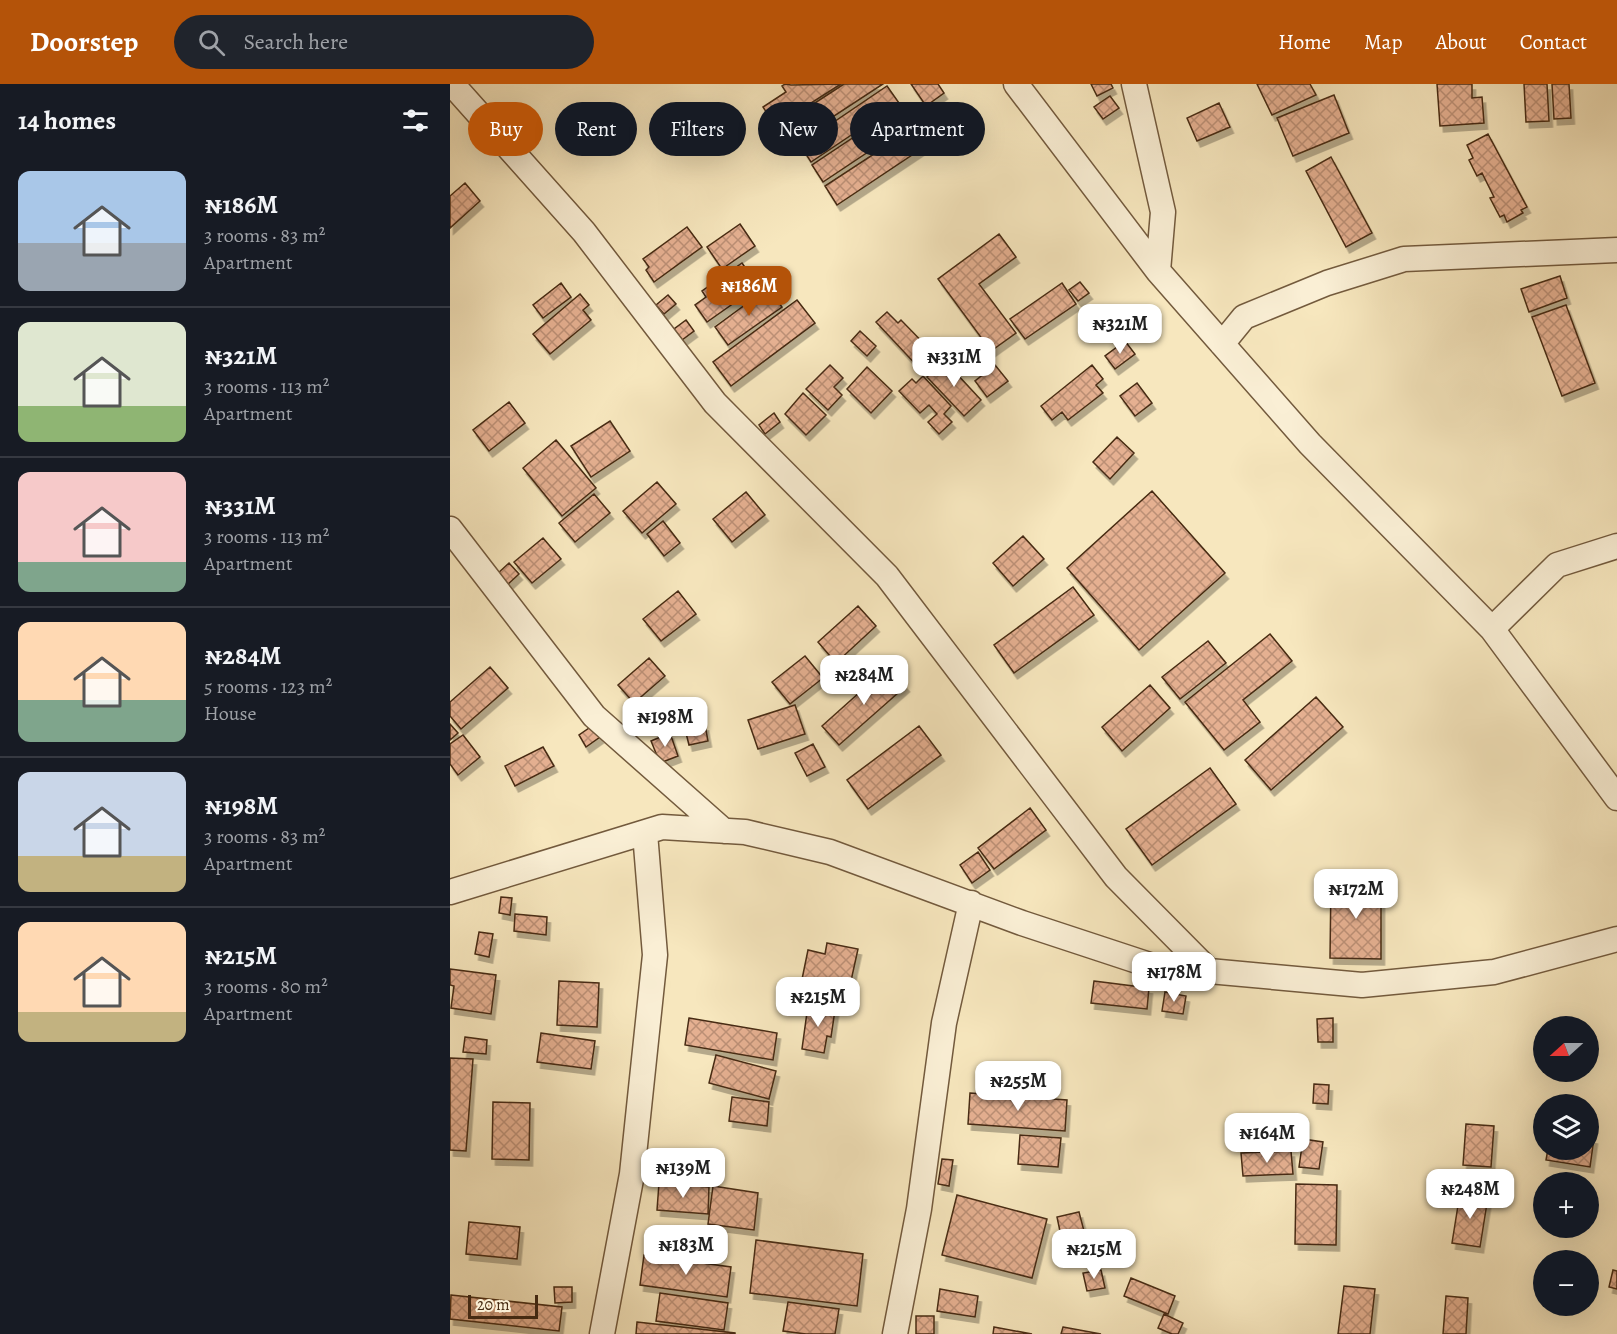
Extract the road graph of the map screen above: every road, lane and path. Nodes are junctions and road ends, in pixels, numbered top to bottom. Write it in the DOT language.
graph roads {
  1 [pos="452,84"];
  2 [pos="1016,84"];
  3 [pos="1134,84"];
  4 [pos="1617,250"];
  5 [pos="1158,271"];
  6 [pos="1222,344"];
  7 [pos="450,529"];
  8 [pos="1617,546"];
  9 [pos="1492,629"];
  10 [pos="1617,798"];
  11 [pos="724,831"];
  12 [pos="645,832"];
  13 [pos="450,892"];
  14 [pos="971,903"];
  15 [pos="1617,939"];
  16 [pos="1209,971"];
  17 [pos="602,1334"];
  18 [pos="896,1334"];
  1 -- 16 [label="street"];
  2 -- 5 [label="street"];
  3 -- 5 [label="street"];
  4 -- 6 [label="street"];
  5 -- 6 [label="street"];
  6 -- 9 [label="street"];
  7 -- 11 [label="street"];
  8 -- 9 [label="street"];
  9 -- 10 [label="street"];
  11 -- 12 [label="street"];
  11 -- 14 [label="street"];
  12 -- 13 [label="street"];
  12 -- 17 [label="street"];
  14 -- 16 [label="street"];
  14 -- 18 [label="street"];
  15 -- 16 [label="street"];
}
